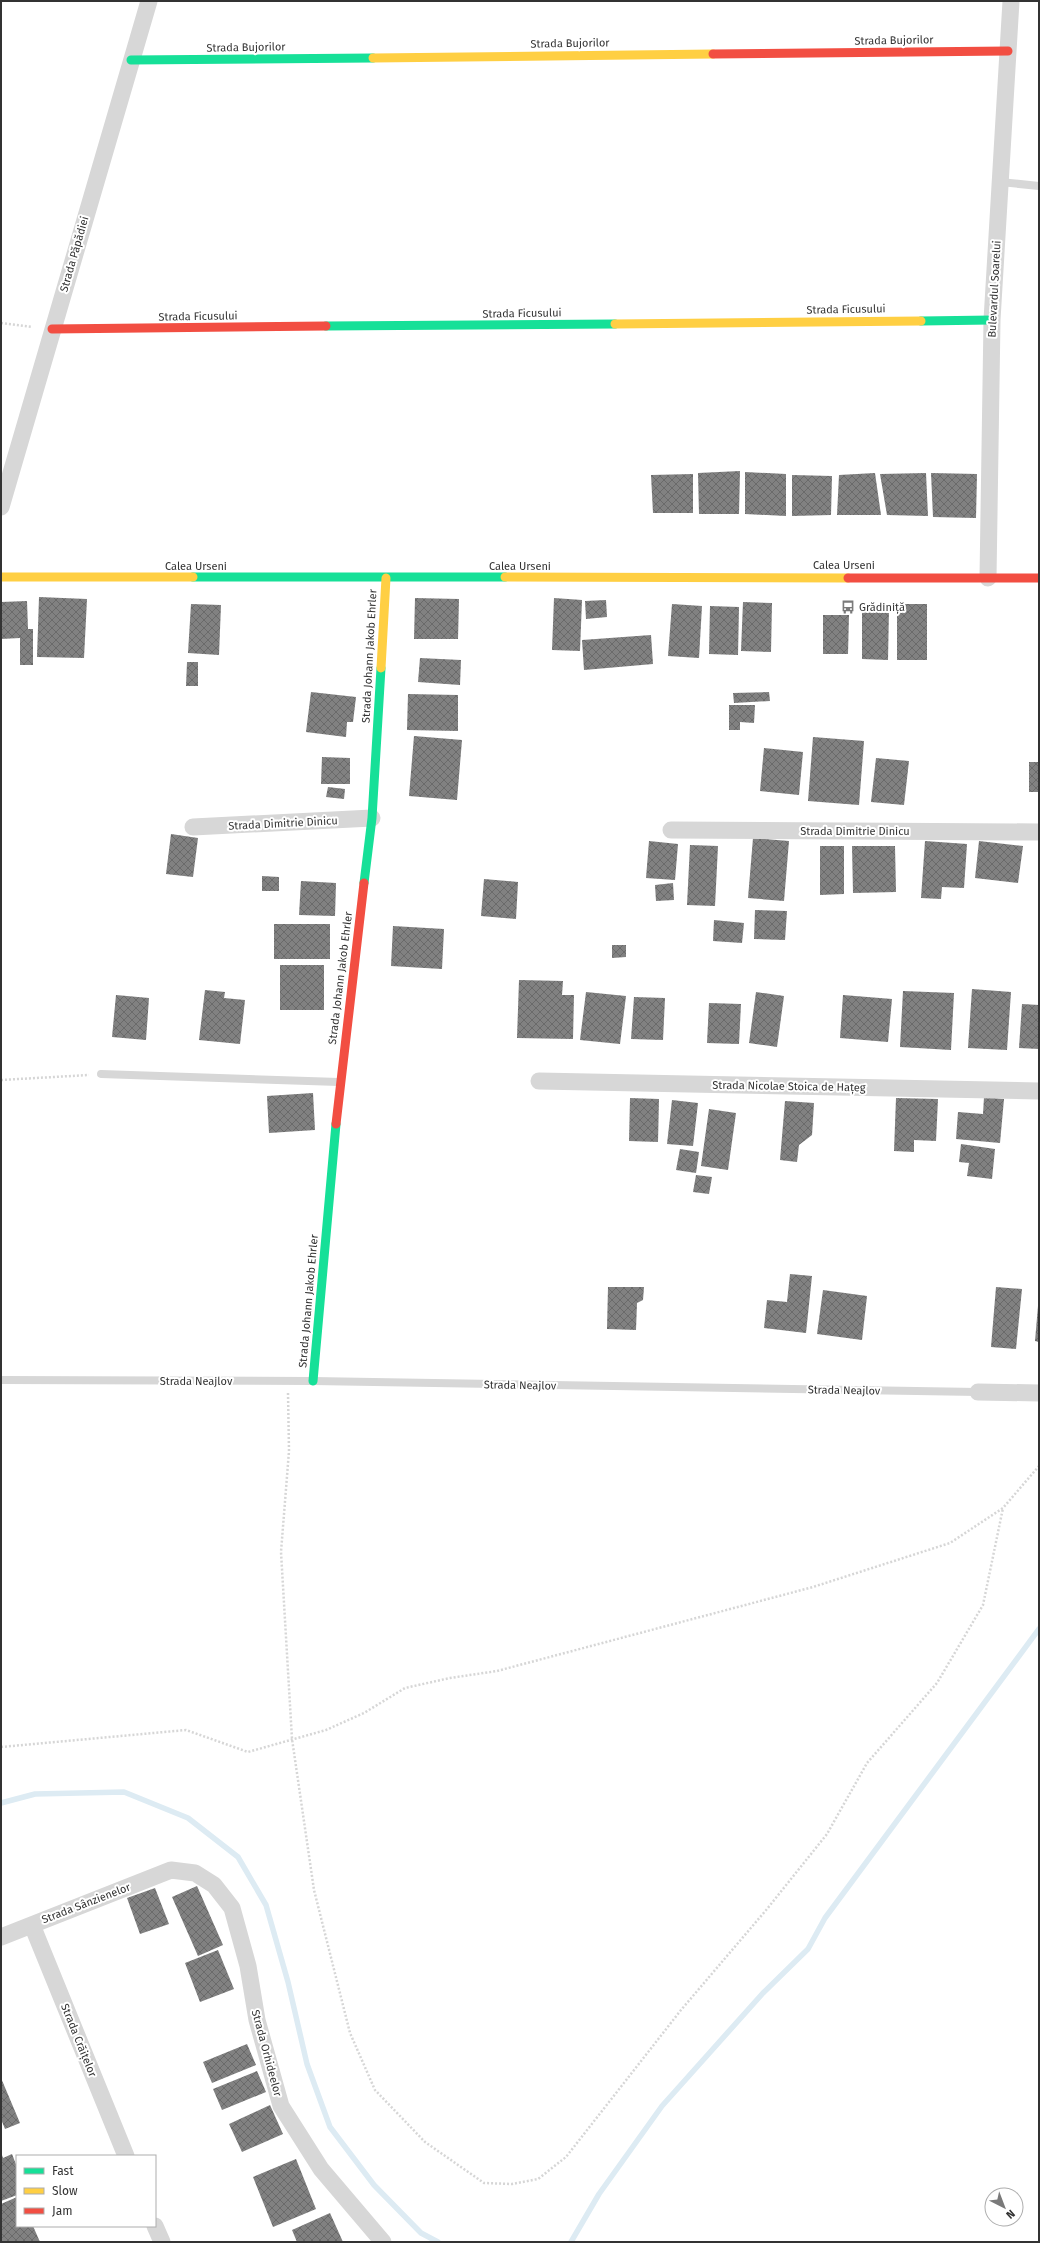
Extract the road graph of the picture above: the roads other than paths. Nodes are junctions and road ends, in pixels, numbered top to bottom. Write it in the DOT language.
graph roads {
  1 [pos="149,1"];
  2 [pos="1010,1"];
  3 [pos="1008,50"];
  4 [pos="132,60"];
  5 [pos="1000,182"];
  6 [pos="1037,186"];
  7 [pos="992,320"];
  8 [pos="52,329"];
  9 [pos="1,507"];
  10 [pos="1,577"];
  11 [pos="386,578"];
  12 [pos="988,578"];
  13 [pos="1039,578"];
  14 [pos="372,818"];
  15 [pos="193,828"];
  16 [pos="671,830"];
  17 [pos="1039,832"];
  18 [pos="101,1074"];
  19 [pos="539,1081"];
  20 [pos="340,1082"];
  21 [pos="1039,1091"];
  22 [pos="1,1380"];
  23 [pos="313,1381"];
  24 [pos="978,1392"];
  25 [pos="1039,1393"];
  26 [pos="171,1870"];
  27 [pos="32,1925"];
  28 [pos="1,1937"];
  29 [pos="126,2155"];
  30 [pos="155,2227"];
  31 [pos="162,2242"];
  32 [pos="383,2242"];
  1 -- 4 [label="street, Strada Păpădiei"];
  2 -- 3 [label="street, Bulevardul Soarelui"];
  3 -- 4 [label="street, Strada Bujorilor"];
  3 -- 5 [label="street, Bulevardul Soarelui"];
  4 -- 8 [label="street, Strada Păpădiei"];
  5 -- 6 [label="lane"];
  5 -- 7 [label="street, Bulevardul Soarelui"];
  7 -- 8 [label="street, Strada Ficusului"];
  7 -- 12 [label="street, Bulevardul Soarelui"];
  8 -- 9 [label="street, Strada Păpădiei"];
  10 -- 11 [label="street, Calea Urseni"];
  11 -- 12 [label="street, Calea Urseni"];
  11 -- 14 [label="street, Strada Johann Jakob Ehrler"];
  12 -- 13 [label="street, Calea Urseni"];
  14 -- 15 [label="street, Strada Dimitrie Dinicu"];
  14 -- 20 [label="street, Strada Johann Jakob Ehrler"];
  16 -- 17 [label="street, Strada Dimitrie Dinicu"];
  18 -- 20 [label="lane"];
  19 -- 21 [label="street, Strada Nicolae Stoica de Hațeg"];
  20 -- 23 [label="street, Strada Johann Jakob Ehrler"];
  22 -- 23 [label="lane, Strada Neajlov"];
  23 -- 24 [label="lane, Strada Neajlov"];
  24 -- 25 [label="street, Strada Neajlov"];
  26 -- 27 [label="street, Strada Sânzienelor"];
  26 -- 32 [label="street, Strada Orhideelor"];
  27 -- 28 [label="street, Strada Sânzienelor"];
  27 -- 29 [label="street, Strada Crăițelor"];
  30 -- 31 [label="street"];
}
